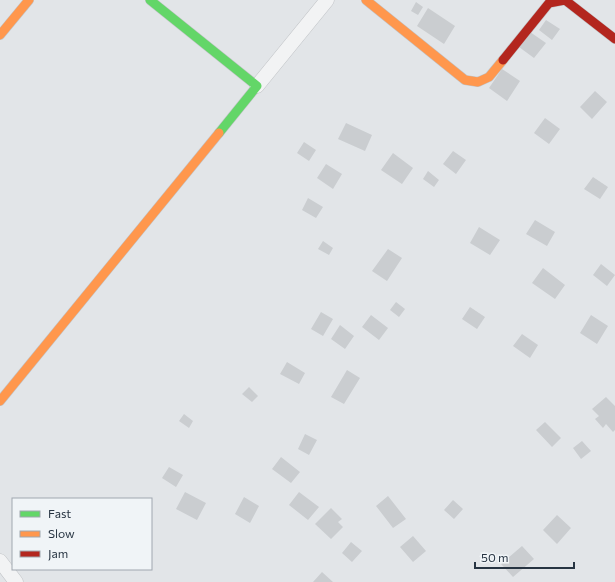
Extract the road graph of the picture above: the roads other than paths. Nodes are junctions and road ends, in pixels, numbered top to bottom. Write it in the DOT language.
graph roads {
  1 [pos="29,0"];
  2 [pos="150,0"];
  3 [pos="327,0"];
  4 [pos="366,0"];
  5 [pos="0,35"];
  6 [pos="615,39"];
  7 [pos="257,86"];
  8 [pos="0,401"];
  9 [pos="0,561"];
  10 [pos="16,582"];
  1 -- 5 [label="street"];
  2 -- 7 [label="street"];
  3 -- 7 [label="street"];
  4 -- 6 [label="street"];
  7 -- 8 [label="street"];
  9 -- 10 [label="street"];
}
